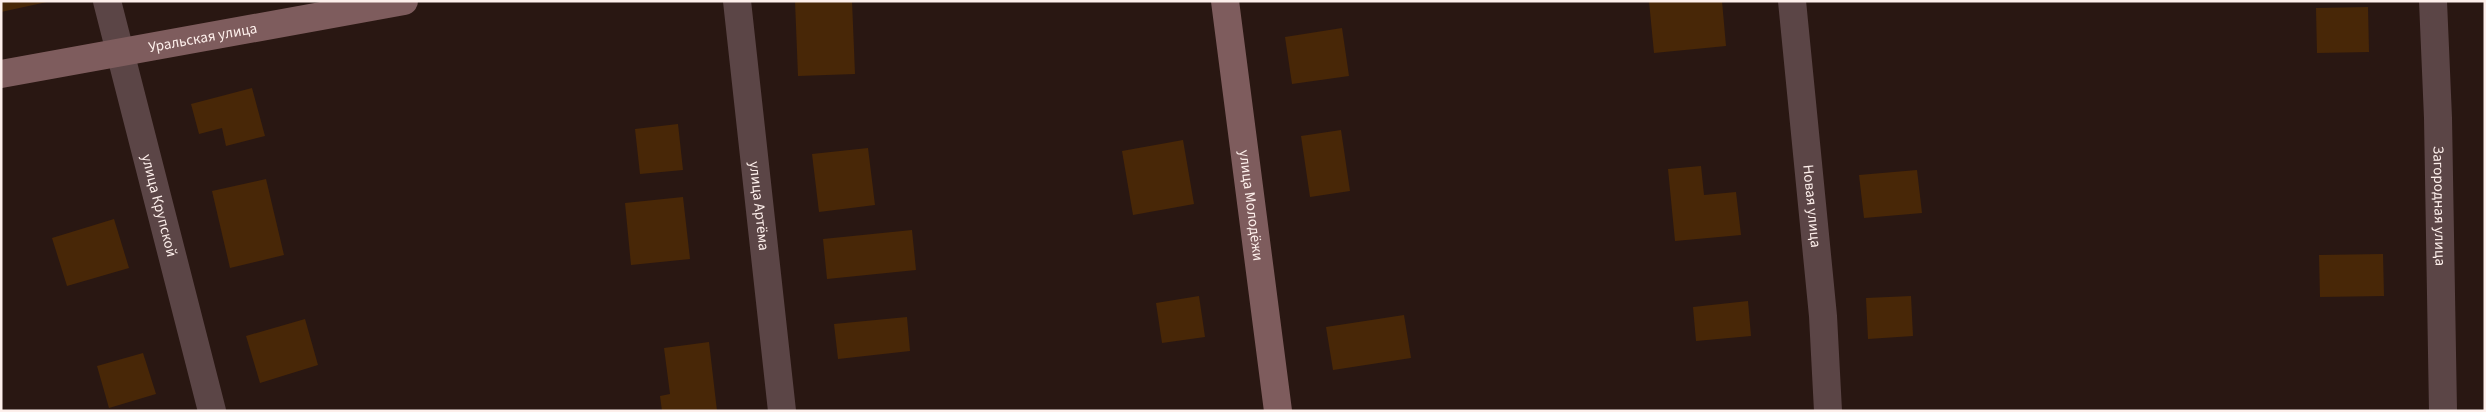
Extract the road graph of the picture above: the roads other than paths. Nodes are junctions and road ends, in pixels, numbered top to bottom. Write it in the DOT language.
graph roads {
  1 [pos="107,1"];
  2 [pos="404,1"];
  3 [pos="736,1"];
  4 [pos="1225,1"];
  5 [pos="1792,1"];
  6 [pos="2433,1"];
  7 [pos="120,53"];
  8 [pos="1,74"];
  9 [pos="212,411"];
  10 [pos="782,411"];
  11 [pos="1278,411"];
  12 [pos="1828,411"];
  13 [pos="2443,411"];
  1 -- 7 [label="street, улица Крупской"];
  2 -- 7 [label="main road, Уральская улица"];
  3 -- 10 [label="street, улица Артёма"];
  4 -- 11 [label="main road, улица Молодёжи"];
  5 -- 12 [label="street, Новая улица"];
  6 -- 13 [label="street, Загородная улица"];
  7 -- 8 [label="main road, Уральская улица"];
  7 -- 9 [label="street, улица Крупской"];
}
